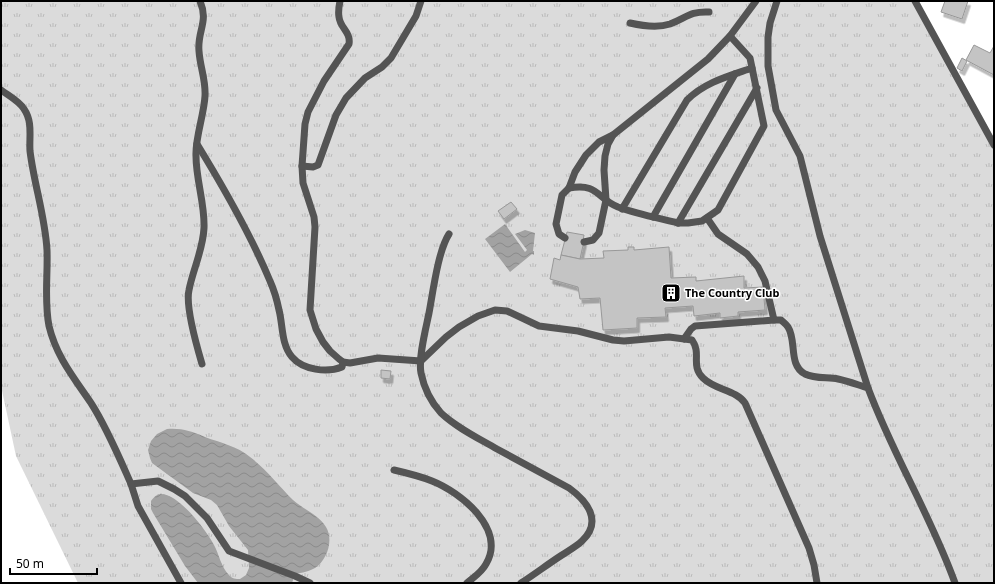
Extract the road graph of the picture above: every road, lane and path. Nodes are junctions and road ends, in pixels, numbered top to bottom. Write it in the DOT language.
graph roads {
  1 [pos="200,1"];
  2 [pos="340,1"];
  3 [pos="421,1"];
  4 [pos="756,1"];
  5 [pos="777,1"];
  6 [pos="915,1"];
  7 [pos="709,12"];
  8 [pos="630,24"];
  9 [pos="730,36"];
  10 [pos="752,68"];
  11 [pos="735,74"];
  12 [pos="757,88"];
  13 [pos="1,90"];
  14 [pos="613,135"];
  15 [pos="197,144"];
  16 [pos="994,146"];
  17 [pos="302,166"];
  18 [pos="568,188"];
  19 [pos="606,200"];
  20 [pos="622,209"];
  21 [pos="653,217"];
  22 [pos="707,218"];
  23 [pos="678,223"];
  24 [pos="449,234"];
  25 [pos="565,238"];
  26 [pos="584,242"];
  27 [pos="774,320"];
  28 [pos="684,339"];
  29 [pos="421,361"];
  30 [pos="343,362"];
  31 [pos="202,364"];
  32 [pos="868,388"];
  33 [pos="394,470"];
  34 [pos="131,484"];
  35 [pos="181,583"];
  36 [pos="310,583"];
  37 [pos="466,583"];
  38 [pos="521,583"];
  39 [pos="817,583"];
  40 [pos="955,583"];
  1 -- 15 [label="lane"];
  2 -- 17 [label="lane"];
  3 -- 17 [label="lane"];
  4 -- 9 [label="lane"];
  5 -- 32 [label="lane"];
  6 -- 16 [label="lane"];
  7 -- 8 [label="lane"];
  9 -- 10 [label="lane"];
  9 -- 14 [label="lane"];
  10 -- 11 [label="lane"];
  10 -- 12 [label="lane"];
  11 -- 20 [label="lane"];
  11 -- 21 [label="lane"];
  12 -- 22 [label="lane"];
  12 -- 23 [label="lane"];
  13 -- 34 [label="lane"];
  14 -- 18 [label="lane"];
  14 -- 19 [label="lane"];
  15 -- 30 [label="lane"];
  15 -- 31 [label="lane"];
  17 -- 30 [label="lane"];
  18 -- 19 [label="lane"];
  18 -- 25 [label="lane"];
  19 -- 20 [label="lane"];
  19 -- 26 [label="lane"];
  20 -- 21 [label="lane"];
  21 -- 23 [label="lane"];
  22 -- 23 [label="lane"];
  22 -- 27 [label="lane"];
  24 -- 29 [label="lane"];
  27 -- 28 [label="lane"];
  27 -- 32 [label="lane"];
  28 -- 29 [label="lane"];
  28 -- 39 [label="lane"];
  29 -- 30 [label="lane"];
  29 -- 38 [label="lane"];
  32 -- 40 [label="lane"];
  33 -- 37 [label="lane"];
  34 -- 35 [label="lane"];
  34 -- 36 [label="lane"];
}
